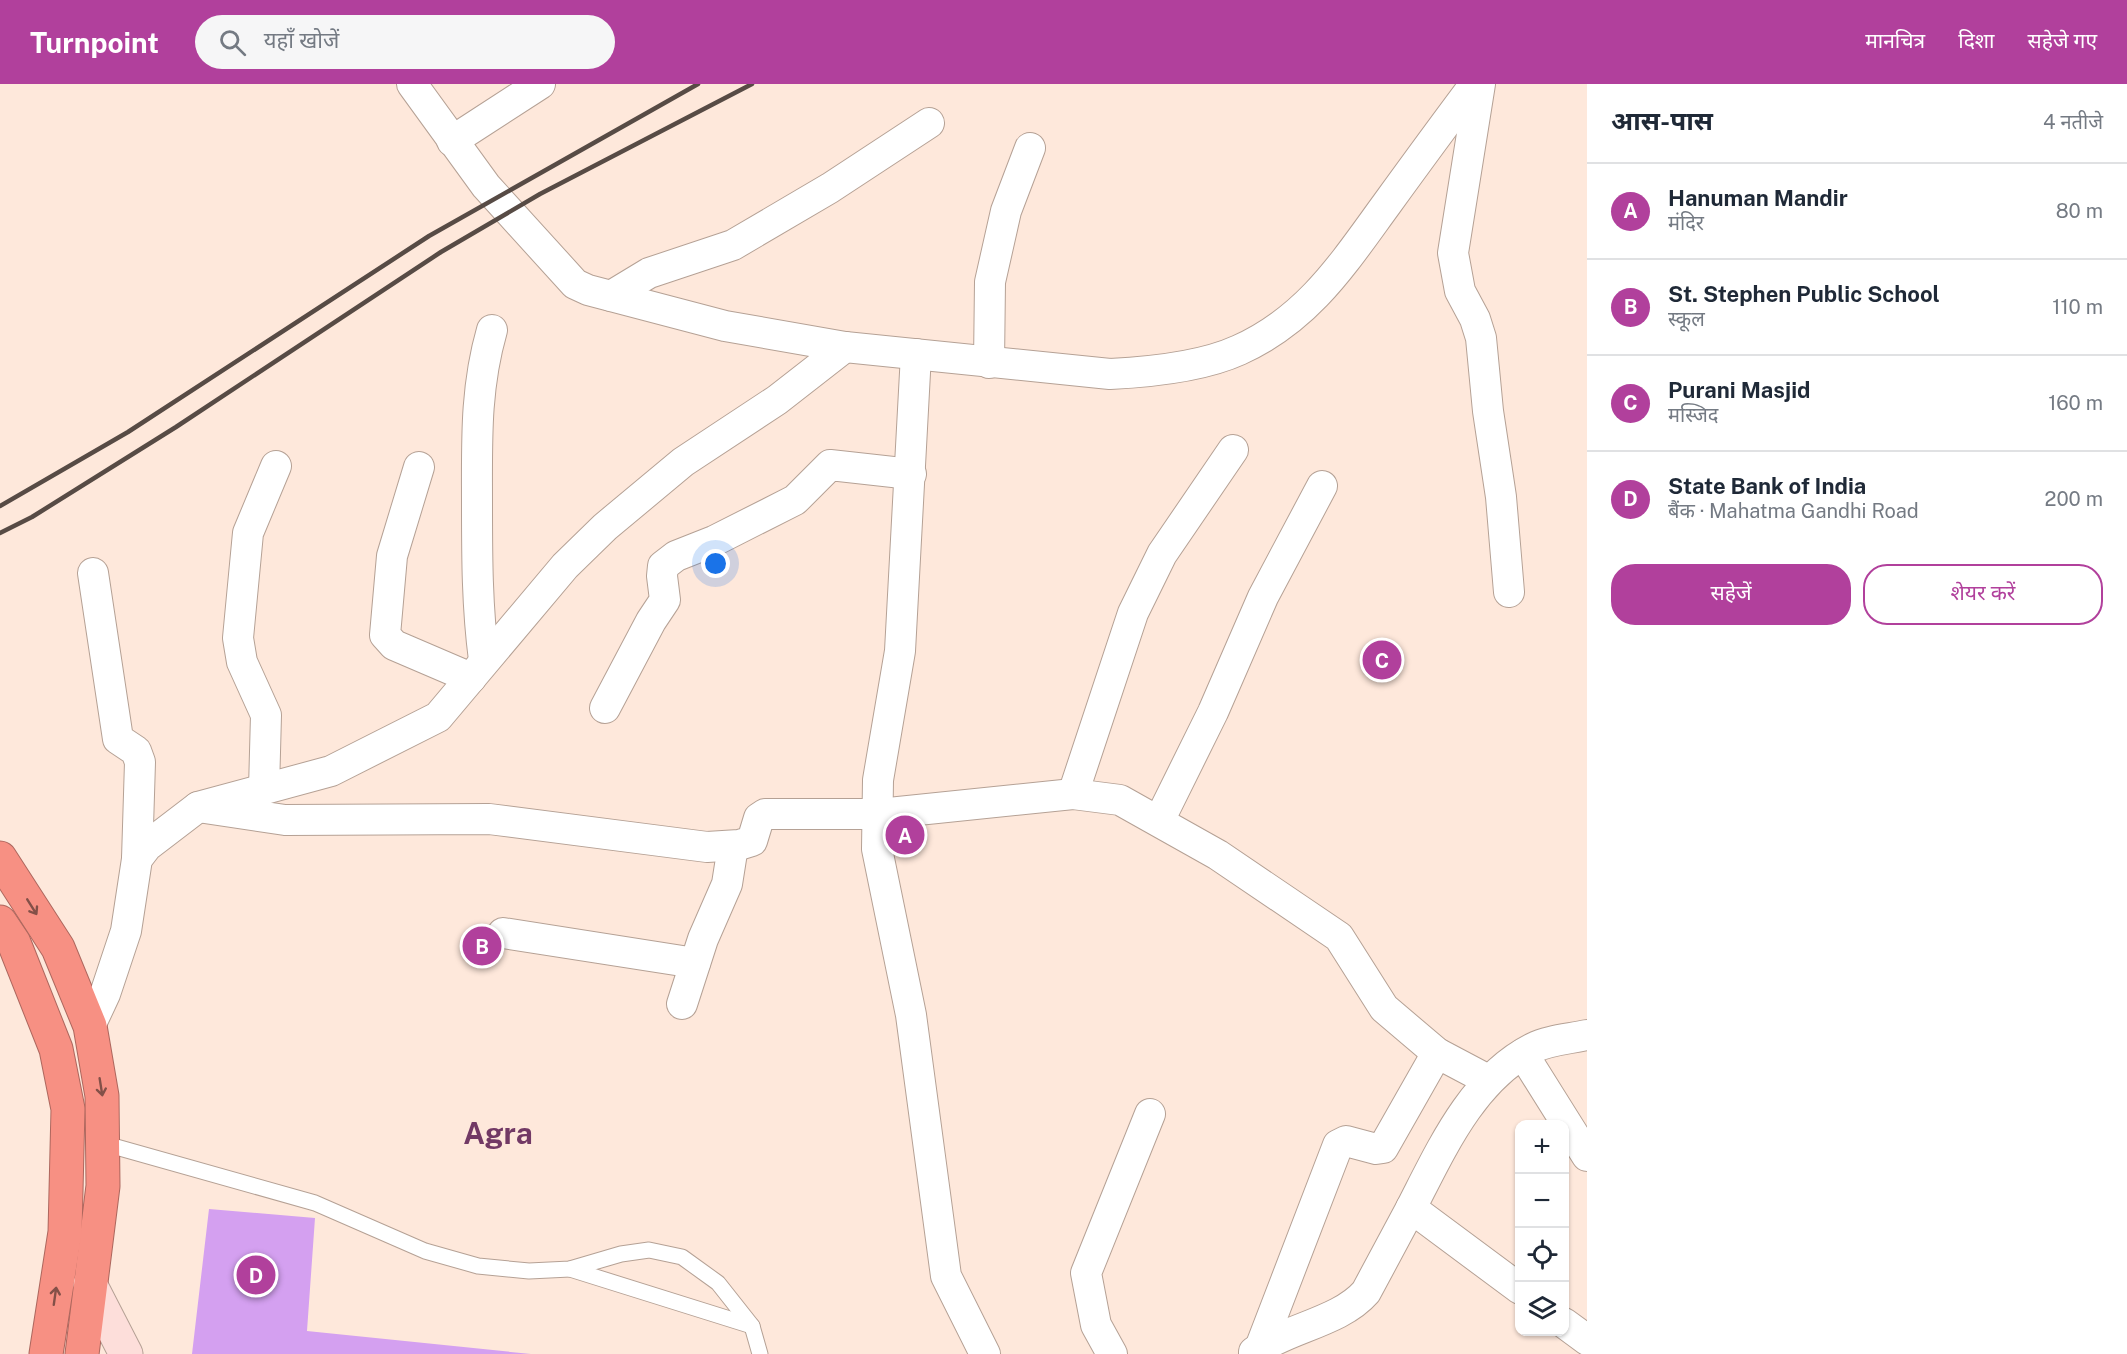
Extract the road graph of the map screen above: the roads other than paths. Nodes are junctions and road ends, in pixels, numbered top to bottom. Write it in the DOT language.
graph roads {
  1 [pos="412,84"];
  2 [pos="540,84"];
  3 [pos="1475,84"];
  4 [pos="1480,84"];
  5 [pos="930,123"];
  6 [pos="452,141"];
  7 [pos="1030,148"];
  8 [pos="611,296"];
  9 [pos="492,330"];
  10 [pos="845,346"];
  11 [pos="915,354"];
  12 [pos="989,363"];
  13 [pos="1233,450"];
  14 [pos="276,466"];
  15 [pos="419,467"];
  16 [pos="910,474"];
  17 [pos="1322,486"];
  18 [pos="93,573"];
  19 [pos="1509,592"];
  20 [pos="478,669"];
  21 [pos="605,708"];
  22 [pos="264,789"];
  23 [pos="1073,794"];
  24 [pos="198,807"];
  25 [pos="879,814"];
  26 [pos="1159,821"];
  27 [pos="733,846"];
  28 [pos="0,858"];
  29 [pos="137,859"];
  30 [pos="0,922"];
  31 [pos="503,933"];
  32 [pos="696,963"];
  33 [pos="682,1004"];
  34 [pos="90,1026"];
  35 [pos="1587,1035"];
  36 [pos="1437,1053"];
  37 [pos="1523,1054"];
  38 [pos="1488,1080"];
  39 [pos="1150,1114"];
  40 [pos="102,1143"];
  41 [pos="1587,1156"];
  42 [pos="1412,1208"];
  43 [pos="570,1269"];
  44 [pos="90,1284"];
  45 [pos="1515,1285"];
  46 [pos="752,1326"];
  47 [pos="1569,1327"];
  48 [pos="1587,1340"];
  49 [pos="1256,1351"];
  50 [pos="46,1354"];
  51 [pos="82,1354"];
  52 [pos="126,1354"];
  53 [pos="760,1354"];
  54 [pos="985,1354"];
  55 [pos="1112,1354"];
  1 -- 6 [label="street"];
  2 -- 6 [label="street"];
  3 -- 12 [label="street"];
  4 -- 19 [label="street"];
  5 -- 8 [label="street"];
  6 -- 8 [label="street"];
  7 -- 12 [label="street"];
  8 -- 10 [label="street"];
  9 -- 20 [label="street"];
  10 -- 11 [label="street"];
  10 -- 20 [label="street"];
  11 -- 12 [label="street"];
  11 -- 16 [label="street"];
  13 -- 23 [label="street"];
  14 -- 22 [label="street"];
  15 -- 20 [label="street"];
  16 -- 21 [label="street"];
  16 -- 25 [label="street"];
  17 -- 26 [label="street"];
  18 -- 29 [label="street"];
  20 -- 22 [label="street"];
  22 -- 24 [label="street"];
  23 -- 25 [label="street"];
  23 -- 26 [label="street"];
  24 -- 27 [label="street"];
  24 -- 29 [label="street"];
  25 -- 27 [label="street"];
  25 -- 54 [label="street"];
  26 -- 36 [label="street"];
  27 -- 32 [label="street"];
  28 -- 34 [label="highway, one-way"];
  29 -- 34 [label="street"];
  50 -- 30 [label="highway, one-way"];
  31 -- 32 [label="street"];
  32 -- 33 [label="street"];
  34 -- 40 [label="highway, one-way"];
  35 -- 37 [label="street"];
  36 -- 38 [label="street"];
  36 -- 49 [label="street"];
  37 -- 38 [label="street"];
  37 -- 41 [label="street"];
  38 -- 42 [label="street"];
  39 -- 55 [label="street"];
  40 -- 43 [label="lane"];
  40 -- 44 [label="highway"];
  42 -- 45 [label="street"];
  42 -- 49 [label="street"];
  43 -- 46 [label="lane"];
  43 -- 46 [label="lane"];
  44 -- 51 [label="highway"];
  44 -- 52 [label="street"];
  46 -- 53 [label="lane"];
  47 -- 48 [label="street"];
}
